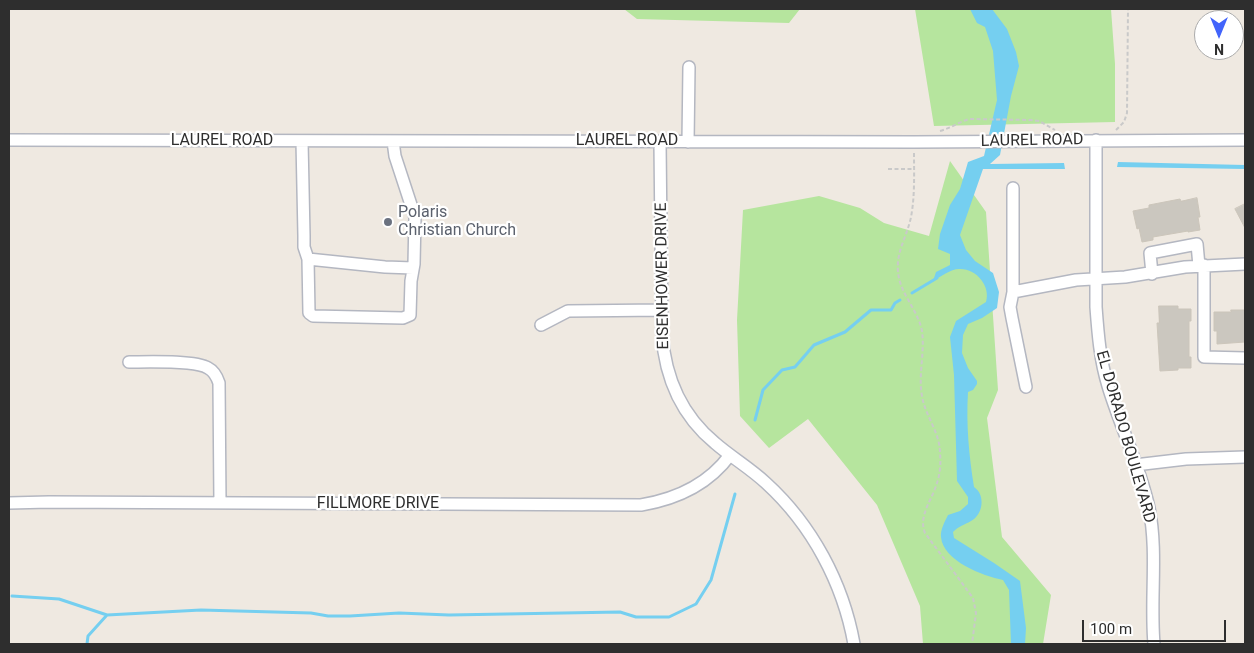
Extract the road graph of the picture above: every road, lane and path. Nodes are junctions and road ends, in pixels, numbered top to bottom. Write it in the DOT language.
graph roads {
  1 [pos="1128,9"];
  2 [pos="689,67"];
  3 [pos="939,132"];
  4 [pos="1060,132"];
  5 [pos="1110,133"];
  6 [pos="9,140"];
  7 [pos="1096,140"];
  8 [pos="1245,140"];
  9 [pos="302,141"];
  10 [pos="393,141"];
  11 [pos="660,142"];
  12 [pos="688,142"];
  13 [pos="914,142"];
  14 [pos="888,169"];
  15 [pos="914,169"];
  16 [pos="1013,188"];
  17 [pos="308,259"];
  18 [pos="1245,264"];
  19 [pos="1202,265"];
  20 [pos="413,268"];
  21 [pos="1152,274"];
  22 [pos="1096,279"];
  23 [pos="1013,292"];
  24 [pos="662,310"];
  25 [pos="541,325"];
  26 [pos="1245,358"];
  27 [pos="129,362"];
  28 [pos="1026,387"];
  29 [pos="730,455"];
  30 [pos="1245,457"];
  31 [pos="1135,464"];
  32 [pos="9,503"];
  33 [pos="220,503"];
  34 [pos="854,644"];
  35 [pos="972,644"];
  36 [pos="1154,644"];
  1 -- 5 [label="path"];
  2 -- 12 [label="street"];
  3 -- 4 [label="path"];
  6 -- 9 [label="street, LAUREL ROAD"];
  7 -- 8 [label="street, LAUREL ROAD"];
  7 -- 13 [label="street, LAUREL ROAD"];
  7 -- 22 [label="street, EL DORADO BOULEVARD"];
  9 -- 10 [label="street, LAUREL ROAD"];
  9 -- 17 [label="street"];
  10 -- 11 [label="street, LAUREL ROAD"];
  10 -- 20 [label="street"];
  11 -- 12 [label="street, LAUREL ROAD"];
  11 -- 24 [label="street, EISENHOWER DRIVE"];
  12 -- 13 [label="street, LAUREL ROAD"];
  13 -- 15 [label="path"];
  14 -- 15 [label="path"];
  15 -- 35 [label="path"];
  16 -- 23 [label="street"];
  17 -- 20 [label="street"];
  17 -- 20 [label="street"];
  18 -- 19 [label="street"];
  19 -- 21 [label="street"];
  19 -- 21 [label="street"];
  19 -- 26 [label="street"];
  21 -- 22 [label="street"];
  22 -- 23 [label="street"];
  22 -- 31 [label="street, EL DORADO BOULEVARD"];
  23 -- 28 [label="street"];
  24 -- 25 [label="street"];
  24 -- 29 [label="street, EISENHOWER DRIVE"];
  27 -- 33 [label="street"];
  29 -- 33 [label="street, FILLMORE DRIVE"];
  29 -- 34 [label="street, EISENHOWER DRIVE"];
  30 -- 31 [label="street"];
  31 -- 36 [label="street, EL DORADO BOULEVARD"];
  32 -- 33 [label="street, FILLMORE DRIVE"];
}
